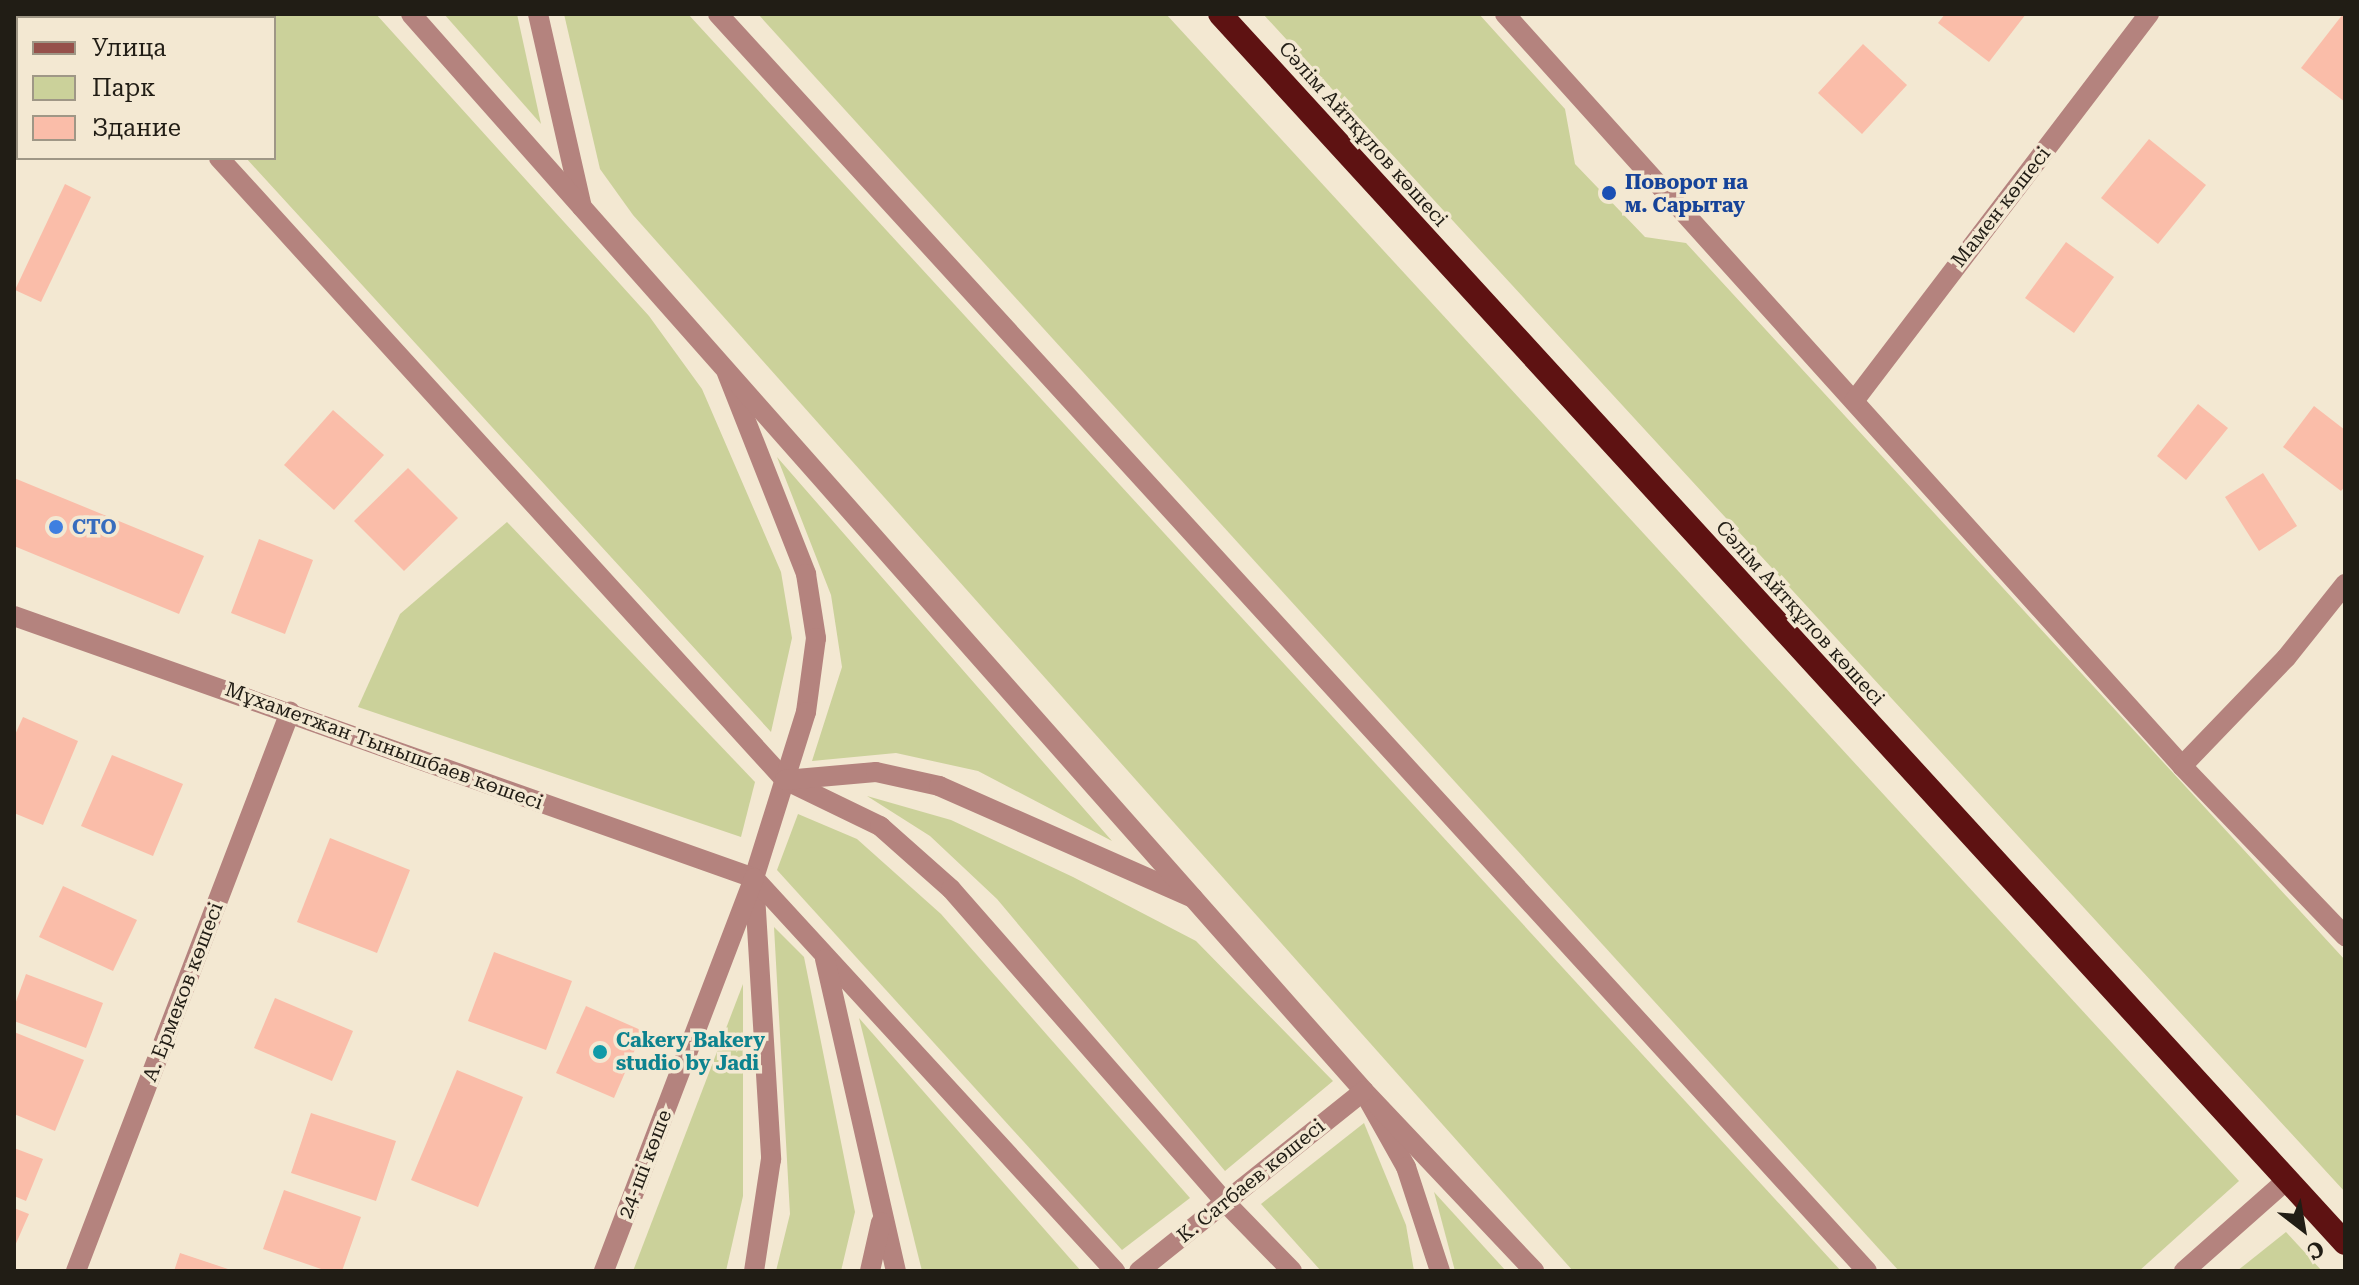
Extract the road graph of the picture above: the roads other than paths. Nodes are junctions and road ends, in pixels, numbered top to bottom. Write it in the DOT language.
graph roads {
  1 [pos="411,14"];
  2 [pos="538,14"];
  3 [pos="718,14"];
  4 [pos="1220,14"];
  5 [pos="1505,14"];
  6 [pos="2149,14"];
  7 [pos="221,160"];
  8 [pos="582,207"];
  9 [pos="725,369"];
  10 [pos="1854,401"];
  11 [pos="2345,584"];
  12 [pos="14,616"];
  13 [pos="290,712"];
  14 [pos="2182,766"];
  15 [pos="785,780"];
  16 [pos="754,878"];
  17 [pos="1193,898"];
  18 [pos="2345,936"];
  19 [pos="825,955"];
  20 [pos="1364,1091"];
  21 [pos="2287,1180"];
  22 [pos="1225,1202"];
  23 [pos="883,1214"];
  24 [pos="2345,1243"];
  25 [pos="76,1271"];
  26 [pos="604,1271"];
  27 [pos="754,1271"];
  28 [pos="870,1271"];
  29 [pos="896,1271"];
  30 [pos="1115,1271"];
  31 [pos="1139,1271"];
  32 [pos="1292,1271"];
  33 [pos="1440,1271"];
  34 [pos="1534,1271"];
  35 [pos="1867,1271"];
  36 [pos="2184,1271"];
  1 -- 8 [label="street"];
  2 -- 8 [label="street"];
  3 -- 35 [label="street"];
  4 -- 21 [label="highway, Сәлім Айтқұлов көшесі"];
  5 -- 10 [label="street"];
  6 -- 10 [label="street, Мамен көшесі"];
  7 -- 15 [label="street"];
  8 -- 9 [label="street"];
  9 -- 15 [label="street, 24-ші көше"];
  9 -- 17 [label="street"];
  10 -- 14 [label="street"];
  11 -- 14 [label="street"];
  12 -- 13 [label="street, Мұхаметжан Тынышбаев көшесі"];
  13 -- 16 [label="street, Мұхаметжан Тынышбаев көшесі"];
  13 -- 25 [label="street, А. Ермеков көшесі"];
  14 -- 18 [label="street"];
  15 -- 16 [label="street, 24-ші көше"];
  15 -- 17 [label="street"];
  15 -- 22 [label="street"];
  16 -- 19 [label="street"];
  16 -- 26 [label="street, 24-ші көше"];
  16 -- 27 [label="street"];
  17 -- 20 [label="street"];
  19 -- 23 [label="street"];
  19 -- 30 [label="street"];
  20 -- 22 [label="street, К. Сатбаев көшесі"];
  20 -- 33 [label="street"];
  20 -- 34 [label="street"];
  21 -- 24 [label="highway, Сәлім Айтқұлов көшесі"];
  21 -- 36 [label="street"];
  22 -- 31 [label="street, К. Сатбаев көшесі"];
  22 -- 32 [label="street"];
  23 -- 28 [label="street"];
  23 -- 29 [label="street"];
}
